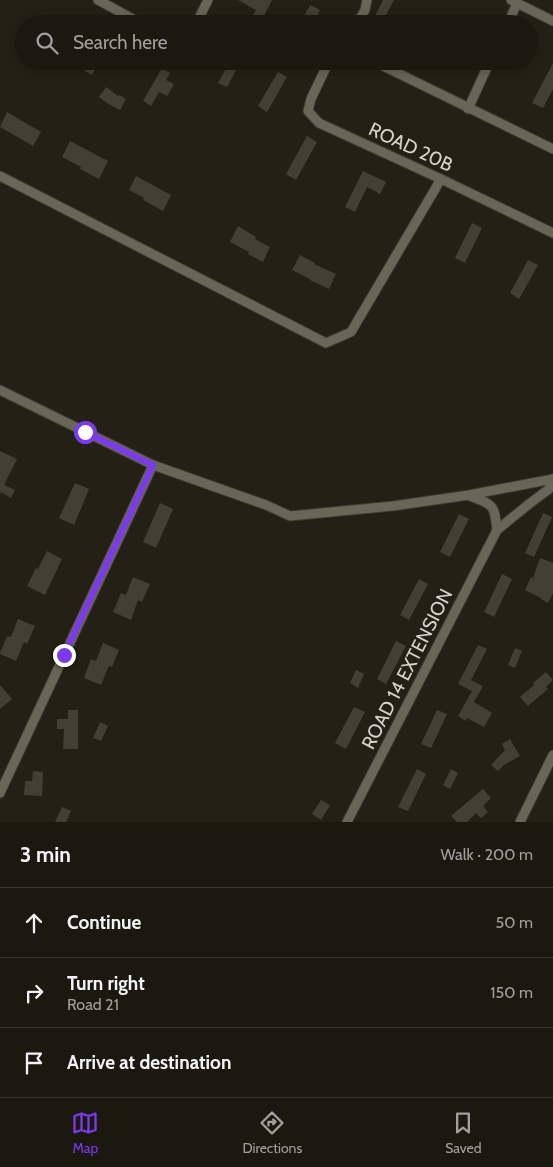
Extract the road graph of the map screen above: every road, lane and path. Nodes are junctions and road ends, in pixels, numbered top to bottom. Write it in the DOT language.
graph roads {
  1 [pos="98,0"];
  2 [pos="208,0"];
  3 [pos="367,0"];
  4 [pos="514,2"];
  5 [pos="126,15"];
  6 [pos="200,15"];
  7 [pos="362,15"];
  8 [pos="510,15"];
  9 [pos="553,21"];
  10 [pos="325,70"];
  11 [pos="391,70"];
  12 [pos="486,70"];
  13 [pos="468,108"];
  14 [pos="553,149"];
  15 [pos="0,176"];
  16 [pos="442,179"];
  17 [pos="553,233"];
  18 [pos="0,390"];
  19 [pos="153,465"];
  20 [pos="552,479"];
  21 [pos="469,495"];
  22 [pos="496,530"];
  23 [pos="553,755"];
  24 [pos="0,793"];
  25 [pos="347,822"];
  26 [pos="520,822"];
  1 -- 5 [label="street"];
  2 -- 6 [label="street"];
  3 -- 7 [label="street"];
  4 -- 8 [label="street"];
  4 -- 9 [label="street"];
  10 -- 16 [label="street, ROAD 20B"];
  11 -- 13 [label="street"];
  12 -- 13 [label="street"];
  13 -- 14 [label="street"];
  15 -- 16 [label="street"];
  16 -- 17 [label="street, ROAD 20B"];
  18 -- 19 [label="street"];
  19 -- 21 [label="street"];
  19 -- 24 [label="street"];
  20 -- 21 [label="street"];
  20 -- 22 [label="street"];
  21 -- 22 [label="street"];
  22 -- 25 [label="street, ROAD 14 EXTENSION"];
  23 -- 26 [label="street"];
}
